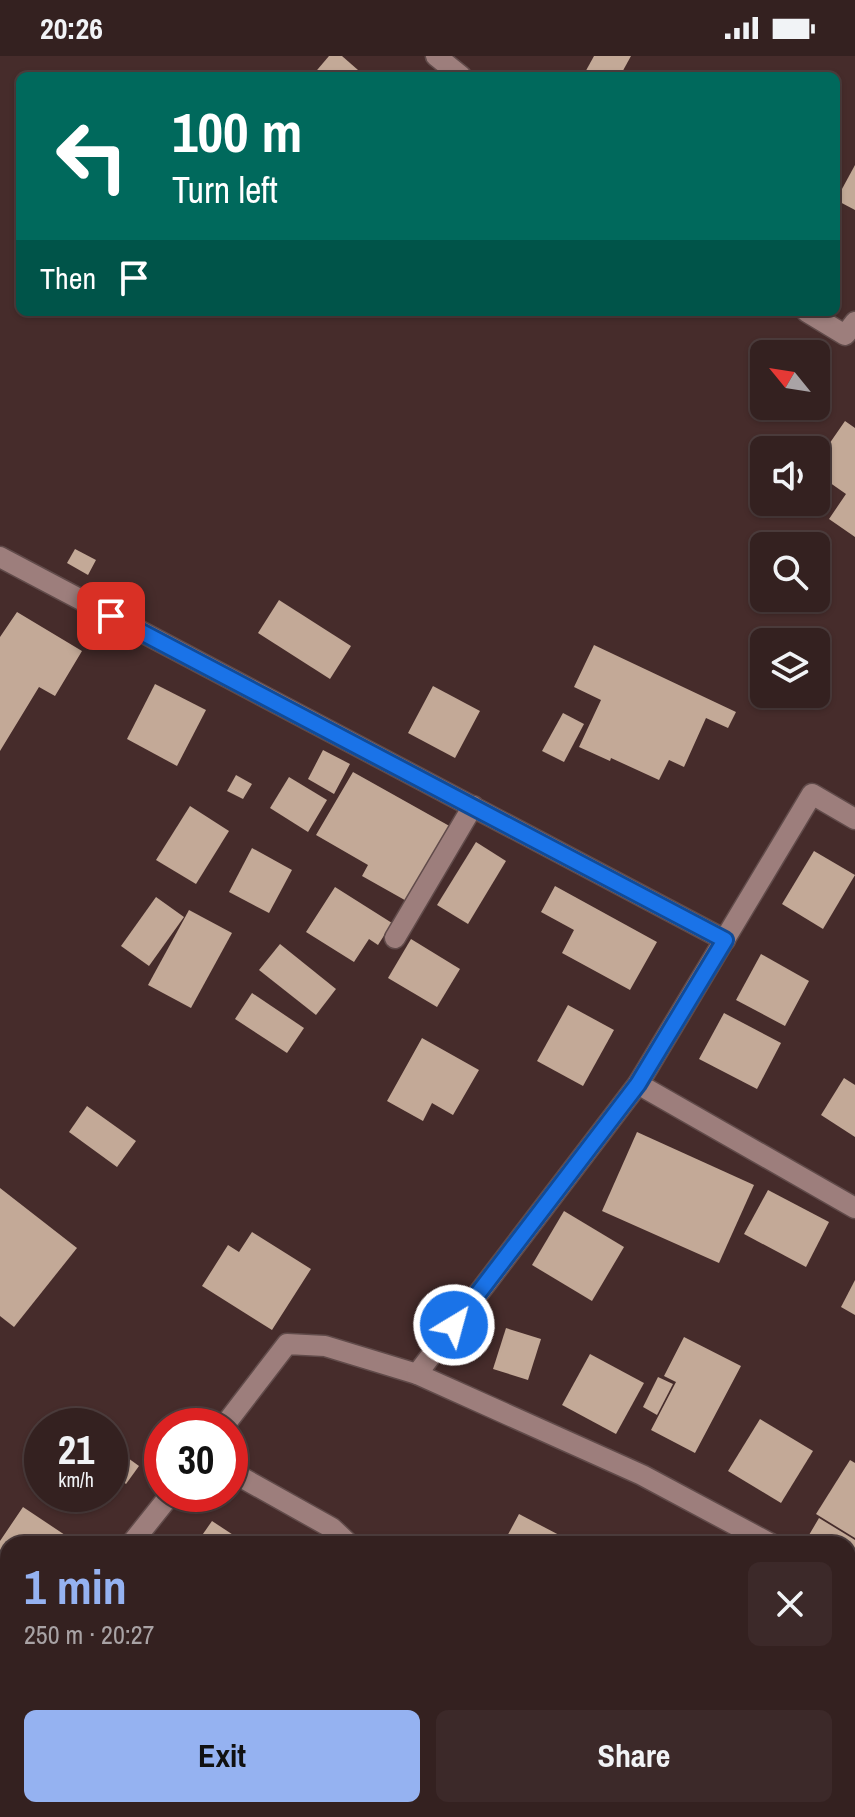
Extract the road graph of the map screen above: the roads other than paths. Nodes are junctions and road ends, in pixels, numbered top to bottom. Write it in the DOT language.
graph roads {
  1 [pos="436,56"];
  2 [pos="456,72"];
  3 [pos="814,316"];
  4 [pos="855,322"];
  5 [pos="0,557"];
  6 [pos="473,806"];
  7 [pos="855,819"];
  8 [pos="395,938"];
  9 [pos="725,940"];
  10 [pos="638,1084"];
  11 [pos="855,1208"];
  12 [pos="417,1374"];
  13 [pos="238,1408"];
  14 [pos="248,1481"];
  15 [pos="157,1512"];
  16 [pos="137,1536"];
  17 [pos="340,1536"];
  18 [pos="756,1536"];
  1 -- 2 [label="street"];
  3 -- 4 [label="street"];
  5 -- 6 [label="street"];
  6 -- 8 [label="street"];
  6 -- 9 [label="street"];
  7 -- 9 [label="street"];
  9 -- 10 [label="street"];
  10 -- 11 [label="street"];
  10 -- 12 [label="street"];
  12 -- 13 [label="street"];
  12 -- 18 [label="street"];
  14 -- 17 [label="street"];
  15 -- 16 [label="street"];
}
